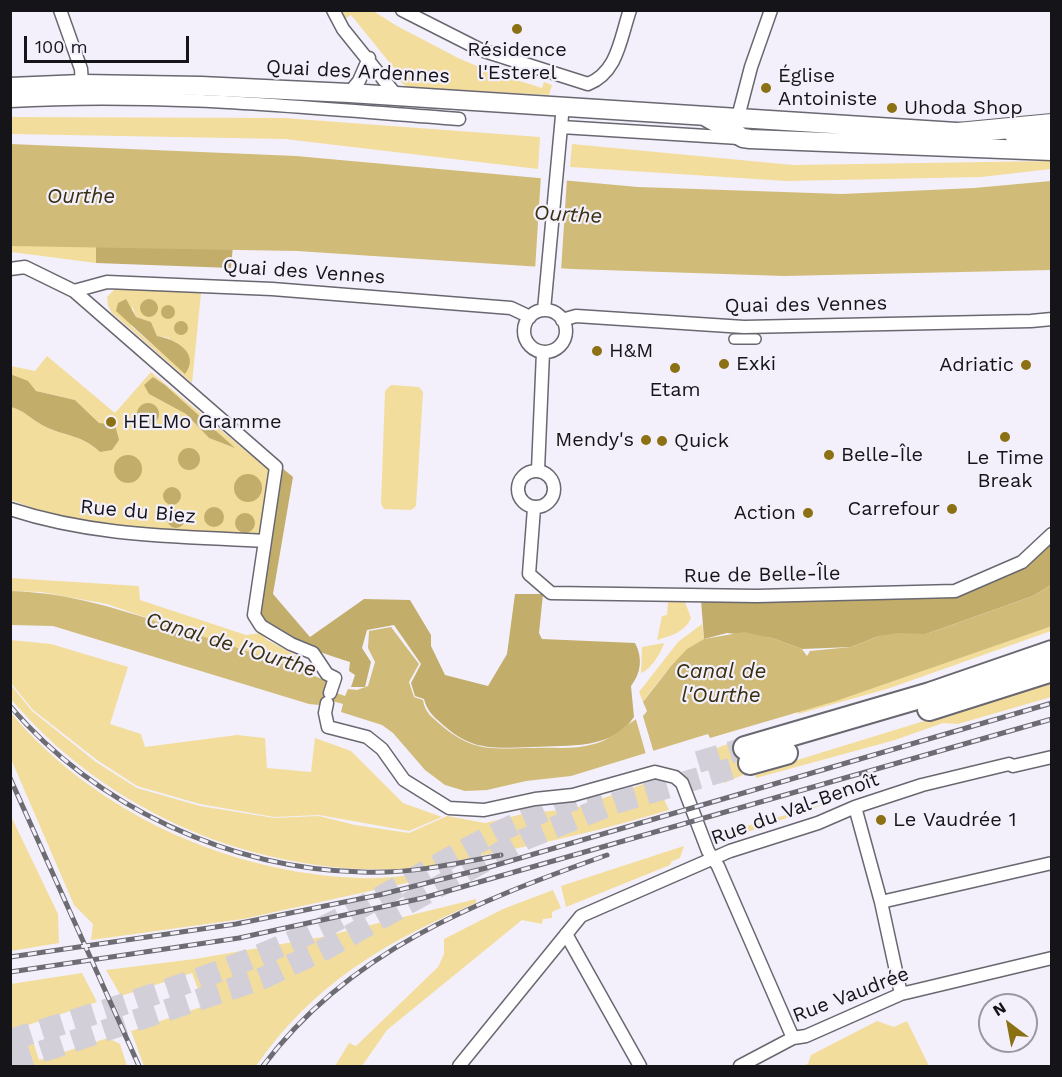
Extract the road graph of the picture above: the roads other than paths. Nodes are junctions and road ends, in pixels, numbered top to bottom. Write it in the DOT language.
graph roads {
  1 [pos="60,10"];
  2 [pos="333,10"];
  3 [pos="402,10"];
  4 [pos="630,10"];
  5 [pos="771,10"];
  6 [pos="369,58"];
  7 [pos="82,84"];
  8 [pos="10,87"];
  9 [pos="349,93"];
  10 [pos="396,95"];
  11 [pos="10,101"];
  12 [pos="562,105"];
  13 [pos="702,114"];
  14 [pos="738,117"];
  15 [pos="459,119"];
  16 [pos="1052,124"];
  17 [pos="561,127"];
  18 [pos="958,133"];
  19 [pos="1052,136"];
  20 [pos="743,138"];
  21 [pos="1052,151"];
  22 [pos="10,269"];
  23 [pos="74,291"];
  24 [pos="544,310"];
  25 [pos="530,317"];
  26 [pos="1052,319"];
  27 [pos="562,320"];
  28 [pos="734,339"];
  29 [pos="756,339"];
  30 [pos="543,352"];
  31 [pos="538,470"];
  32 [pos="534,508"];
  33 [pos="10,510"];
  34 [pos="1052,534"];
  35 [pos="265,541"];
  36 [pos="1052,652"];
  37 [pos="1052,670"];
  38 [pos="1052,757"];
  39 [pos="855,807"];
  40 [pos="713,859"];
  41 [pos="1052,863"];
  42 [pos="881,902"];
  43 [pos="566,934"];
  44 [pos="1052,958"];
  45 [pos="901,994"];
  46 [pos="793,1038"];
  47 [pos="459,1066"];
  48 [pos="640,1066"];
  49 [pos="740,1066"];
  1 -- 7 [label="street"];
  2 -- 6 [label="street"];
  3 -- 4 [label="street"];
  5 -- 14 [label="street"];
  6 -- 9 [label="street"];
  6 -- 10 [label="street"];
  7 -- 8 [label="main road, Quai des Ardennes"];
  7 -- 9 [label="main road, Quai des Ardennes"];
  9 -- 10 [label="main road, Quai des Ardennes"];
  10 -- 12 [label="main road, Quai des Ardennes"];
  11 -- 15 [label="street, Quai des Ardennes"];
  12 -- 13 [label="main road, Quai des Ardennes"];
  12 -- 17 [label="street"];
  13 -- 14 [label="main road, Quai des Ardennes"];
  13 -- 20 [label="main road, Quai des Ardennes"];
  14 -- 18 [label="main road, Quai des Ardennes"];
  16 -- 18 [label="main road"];
  17 -- 20 [label="street, Quai des Ardennes"];
  17 -- 24 [label="street"];
  18 -- 19 [label="main road, Quai des Ardennes"];
  20 -- 21 [label="main road, Quai des Ardennes"];
  22 -- 23 [label="street"];
  23 -- 25 [label="street, Quai des Vennes"];
  23 -- 35 [label="street"];
  24 -- 25 [label="street"];
  24 -- 27 [label="street"];
  25 -- 30 [label="street"];
  26 -- 27 [label="street, Quai des Vennes"];
  27 -- 30 [label="street"];
  28 -- 29 [label="street"];
  30 -- 31 [label="street"];
  31 -- 32 [label="street"];
  31 -- 32 [label="street"];
  32 -- 34 [label="street, Rue de Belle-Île"];
  33 -- 35 [label="street, Rue du Biez"];
  35 -- 40 [label="street"];
  36 -- 37 [label="highway"];
  38 -- 39 [label="street, Rue du Val-Benoît"];
  39 -- 40 [label="street, Rue du Val-Benoît"];
  39 -- 42 [label="street"];
  40 -- 43 [label="street, Rue du Val-Benoît"];
  40 -- 46 [label="street"];
  41 -- 42 [label="street"];
  42 -- 45 [label="street"];
  43 -- 47 [label="street, Rue du Val-Benoît"];
  43 -- 48 [label="street"];
  44 -- 45 [label="street, Rue Vaudrée"];
  45 -- 46 [label="street, Rue Vaudrée"];
  46 -- 49 [label="street, Rue Vaudrée"];
}
